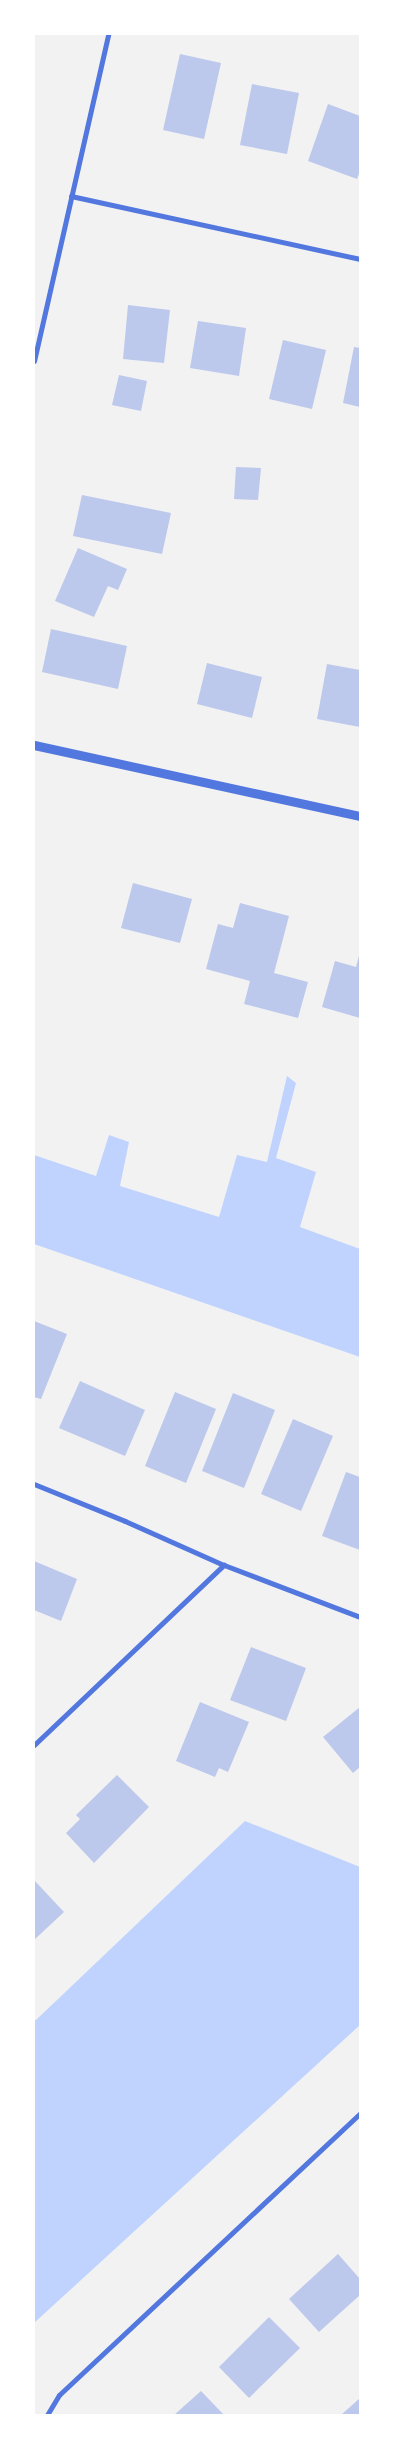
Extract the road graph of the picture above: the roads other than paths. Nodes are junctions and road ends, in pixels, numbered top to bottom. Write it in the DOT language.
graph roads {
  1 [pos="108,34"];
  2 [pos="71,196"];
  3 [pos="360,259"];
  4 [pos="34,361"];
  5 [pos="34,745"];
  6 [pos="360,816"];
  7 [pos="34,1484"];
  8 [pos="224,1565"];
  9 [pos="360,1617"];
  10 [pos="34,1745"];
  11 [pos="360,2114"];
  12 [pos="47,2415"];
  1 -- 2 [label="street"];
  2 -- 3 [label="street"];
  2 -- 4 [label="street"];
  5 -- 6 [label="street"];
  7 -- 8 [label="street"];
  8 -- 9 [label="street"];
  8 -- 10 [label="street"];
  11 -- 12 [label="street"];
}
